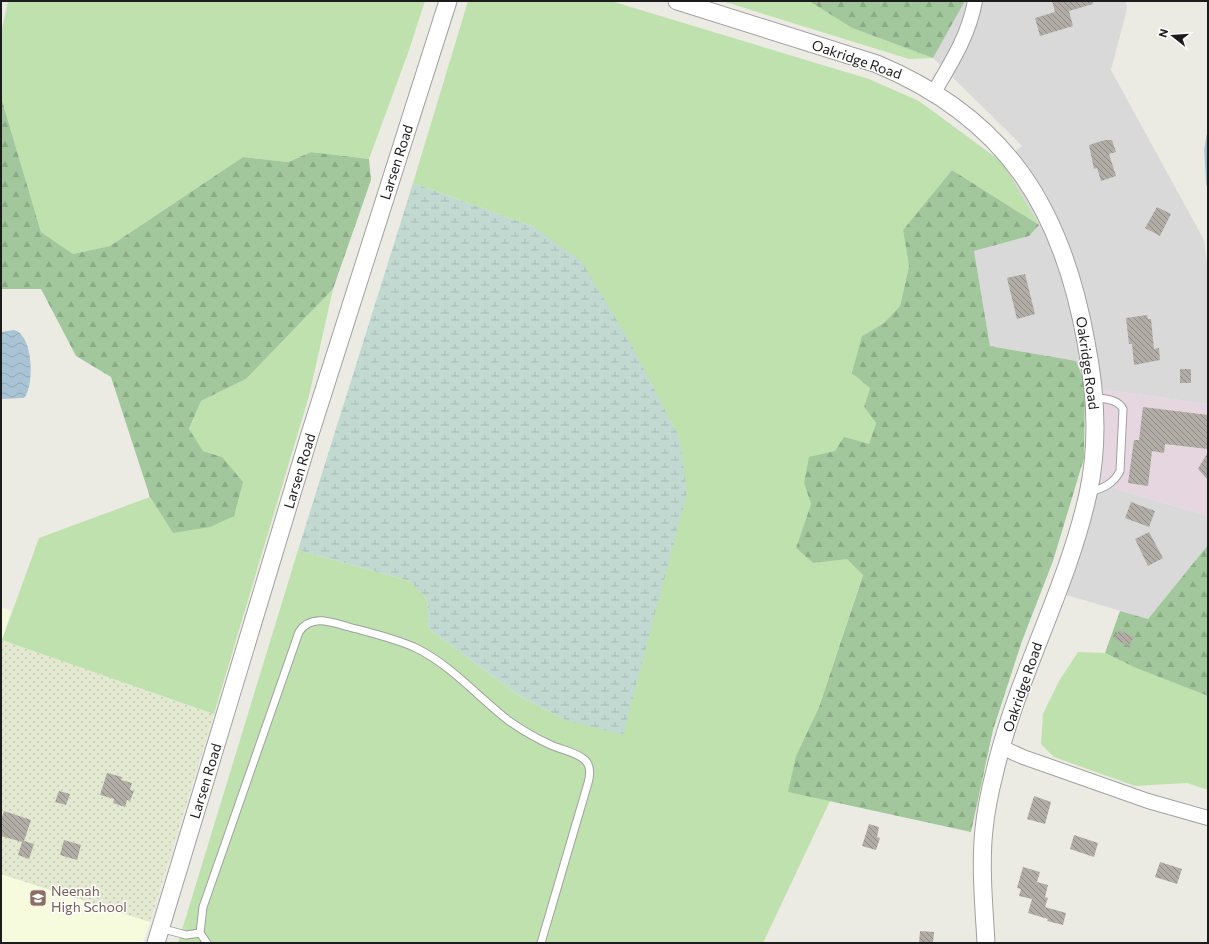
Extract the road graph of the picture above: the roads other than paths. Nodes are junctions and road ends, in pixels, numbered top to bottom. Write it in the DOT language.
graph roads {
  1 [pos="448,1"];
  2 [pos="677,1"];
  3 [pos="975,1"];
  4 [pos="934,92"];
  5 [pos="1094,397"];
  6 [pos="1088,493"];
  7 [pos="1002,747"];
  8 [pos="1208,818"];
  9 [pos="200,933"];
  10 [pos="158,935"];
  11 [pos="207,943"];
  12 [pos="541,943"];
  13 [pos="986,943"];
  1 -- 10 [label="street, Larsen Road"];
  2 -- 4 [label="street, Oakridge Road"];
  3 -- 4 [label="street"];
  4 -- 5 [label="street, Oakridge Road"];
  5 -- 6 [label="street, Oakridge Road"];
  5 -- 6 [label="lane"];
  6 -- 7 [label="street, Oakridge Road"];
  7 -- 8 [label="street"];
  7 -- 13 [label="street, Oakridge Road"];
  9 -- 10 [label="lane"];
  9 -- 11 [label="lane"];
  9 -- 12 [label="lane"];
}
